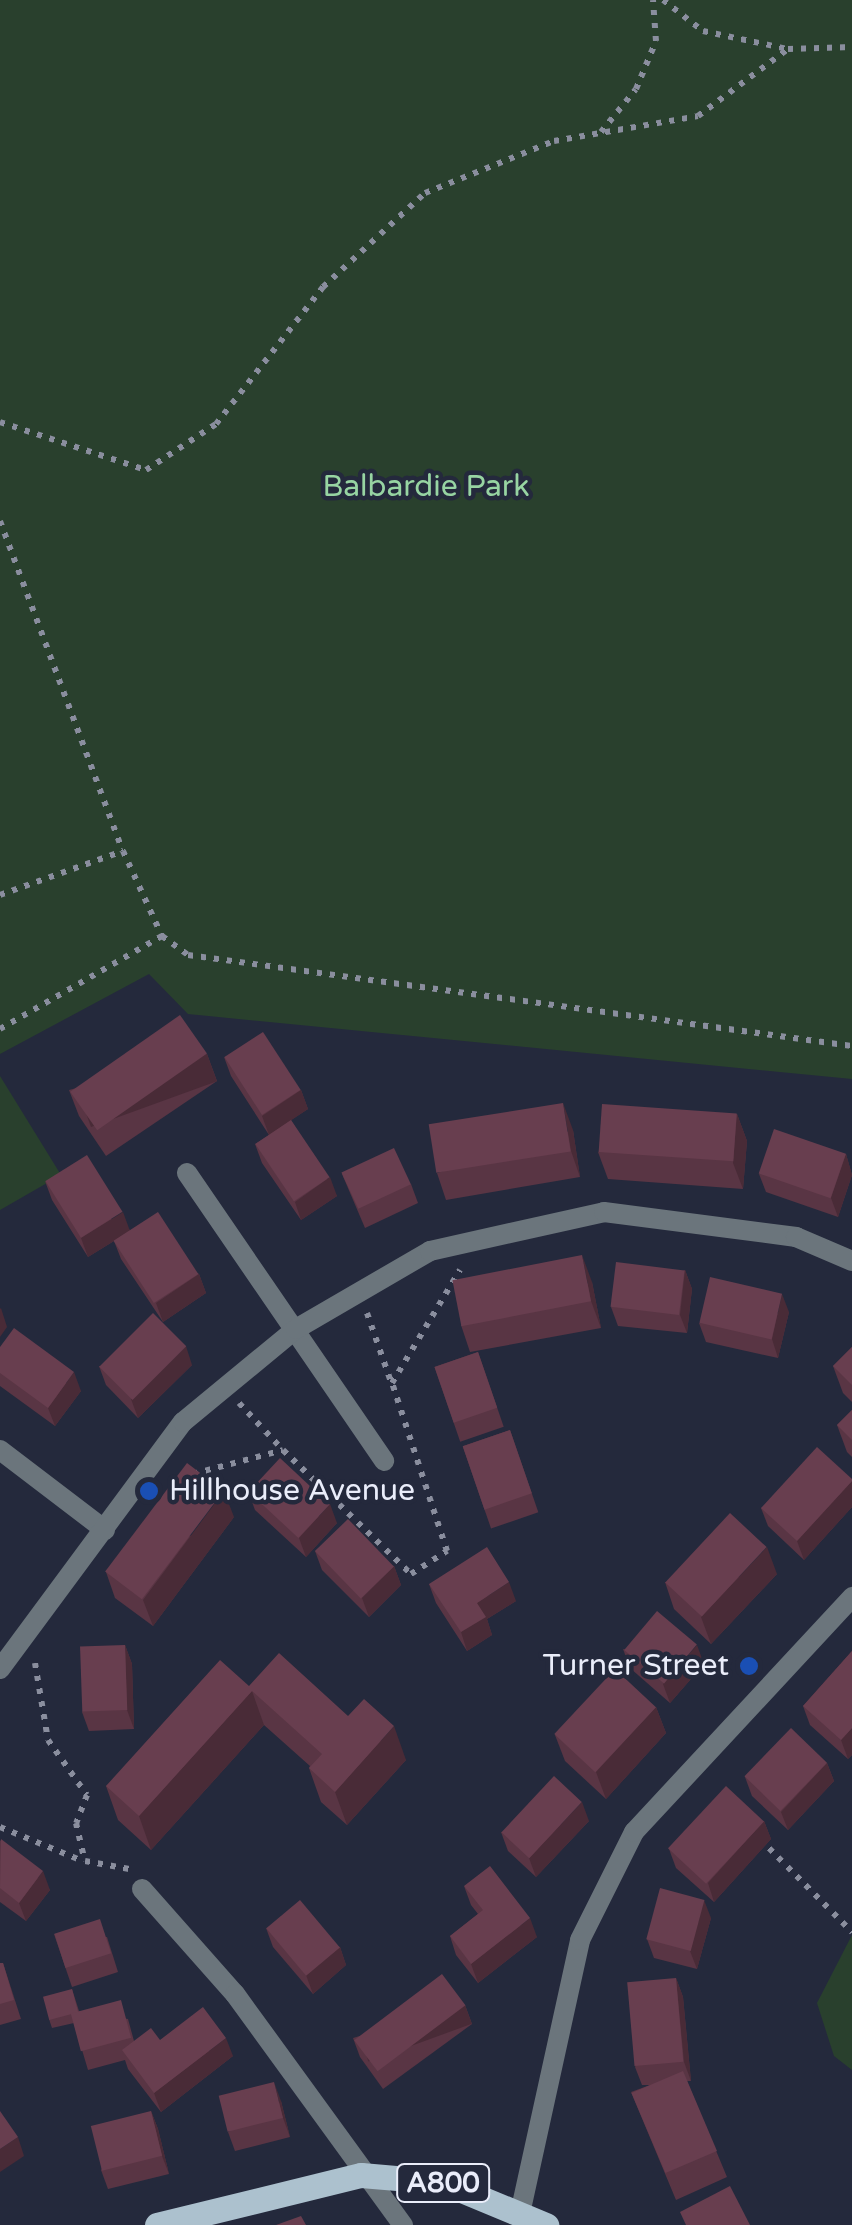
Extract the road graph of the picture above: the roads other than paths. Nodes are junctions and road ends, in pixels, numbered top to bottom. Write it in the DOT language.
graph roads {
  1 [pos="187,1173"];
  2 [pos="852,1261"];
  3 [pos="296,1329"];
  4 [pos="0,1450"];
  5 [pos="384,1461"];
  6 [pos="105,1530"];
  7 [pos="852,1597"];
  8 [pos="0,1670"];
  9 [pos="142,1888"];
  10 [pos="361,2174"];
  11 [pos="521,2210"];
  12 [pos="157,2225"];
  13 [pos="403,2225"];
  14 [pos="546,2225"];
  1 -- 3 [label="street"];
  2 -- 3 [label="street"];
  3 -- 5 [label="street"];
  3 -- 6 [label="street"];
  4 -- 6 [label="street"];
  6 -- 8 [label="street"];
  7 -- 11 [label="street"];
  9 -- 10 [label="street"];
  10 -- 11 [label="main road, A800"];
  10 -- 12 [label="main road, A800"];
  10 -- 13 [label="street"];
  11 -- 14 [label="main road, A800"];
}
